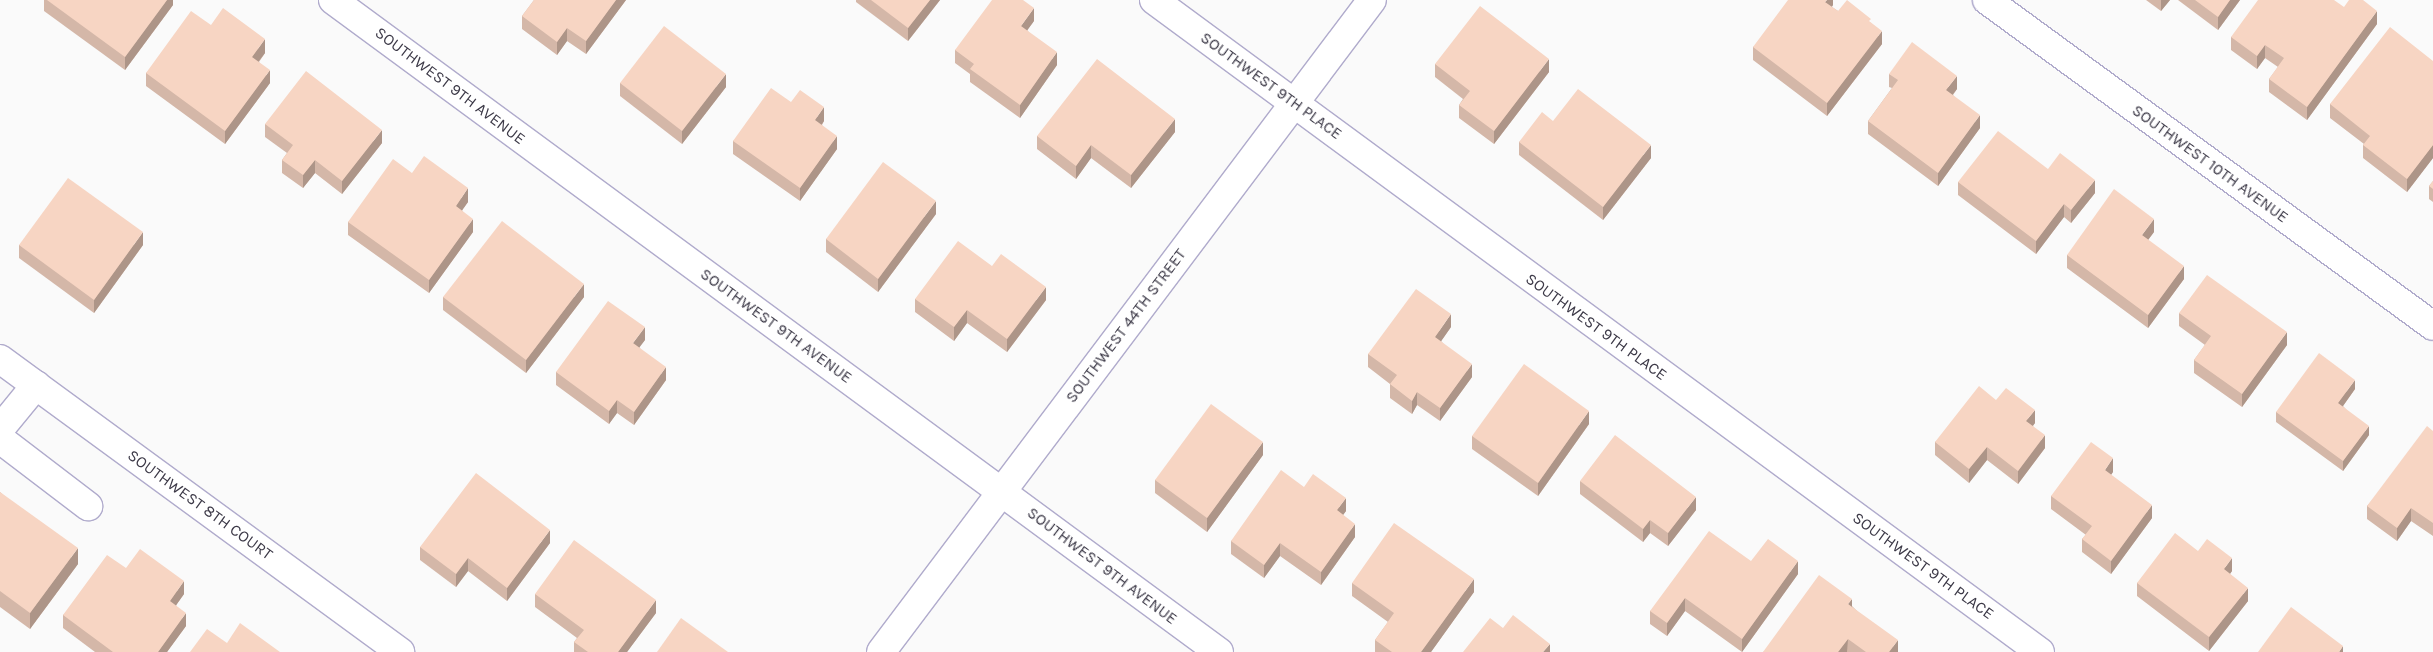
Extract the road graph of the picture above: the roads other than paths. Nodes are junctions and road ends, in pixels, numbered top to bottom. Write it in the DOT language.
graph roads {
  1 [pos="333,0"];
  2 [pos="1154,0"];
  3 [pos="1372,0"];
  4 [pos="1987,0"];
  5 [pos="1294,103"];
  6 [pos="2433,326"];
  7 [pos="0,359"];
  8 [pos="36,385"];
  9 [pos="0,429"];
  10 [pos="0,439"];
  11 [pos="1002,491"];
  12 [pos="88,506"];
  13 [pos="400,652"];
  14 [pos="881,652"];
  15 [pos="1219,652"];
  16 [pos="2040,652"];
  1 -- 11 [label="street, SOUTHWEST 9TH AVENUE"];
  2 -- 5 [label="street, SOUTHWEST 9TH PLACE"];
  3 -- 5 [label="street, SOUTHWEST 44TH STREET"];
  4 -- 6 [label="street, SOUTHWEST 10TH AVENUE"];
  5 -- 11 [label="street, SOUTHWEST 44TH STREET"];
  5 -- 16 [label="street, SOUTHWEST 9TH PLACE"];
  7 -- 8 [label="street, SOUTHWEST 8TH COURT"];
  8 -- 9 [label="street"];
  8 -- 13 [label="street, SOUTHWEST 8TH COURT"];
  10 -- 12 [label="street"];
  11 -- 14 [label="street, SOUTHWEST 44TH STREET"];
  11 -- 15 [label="street, SOUTHWEST 9TH AVENUE"];
}
